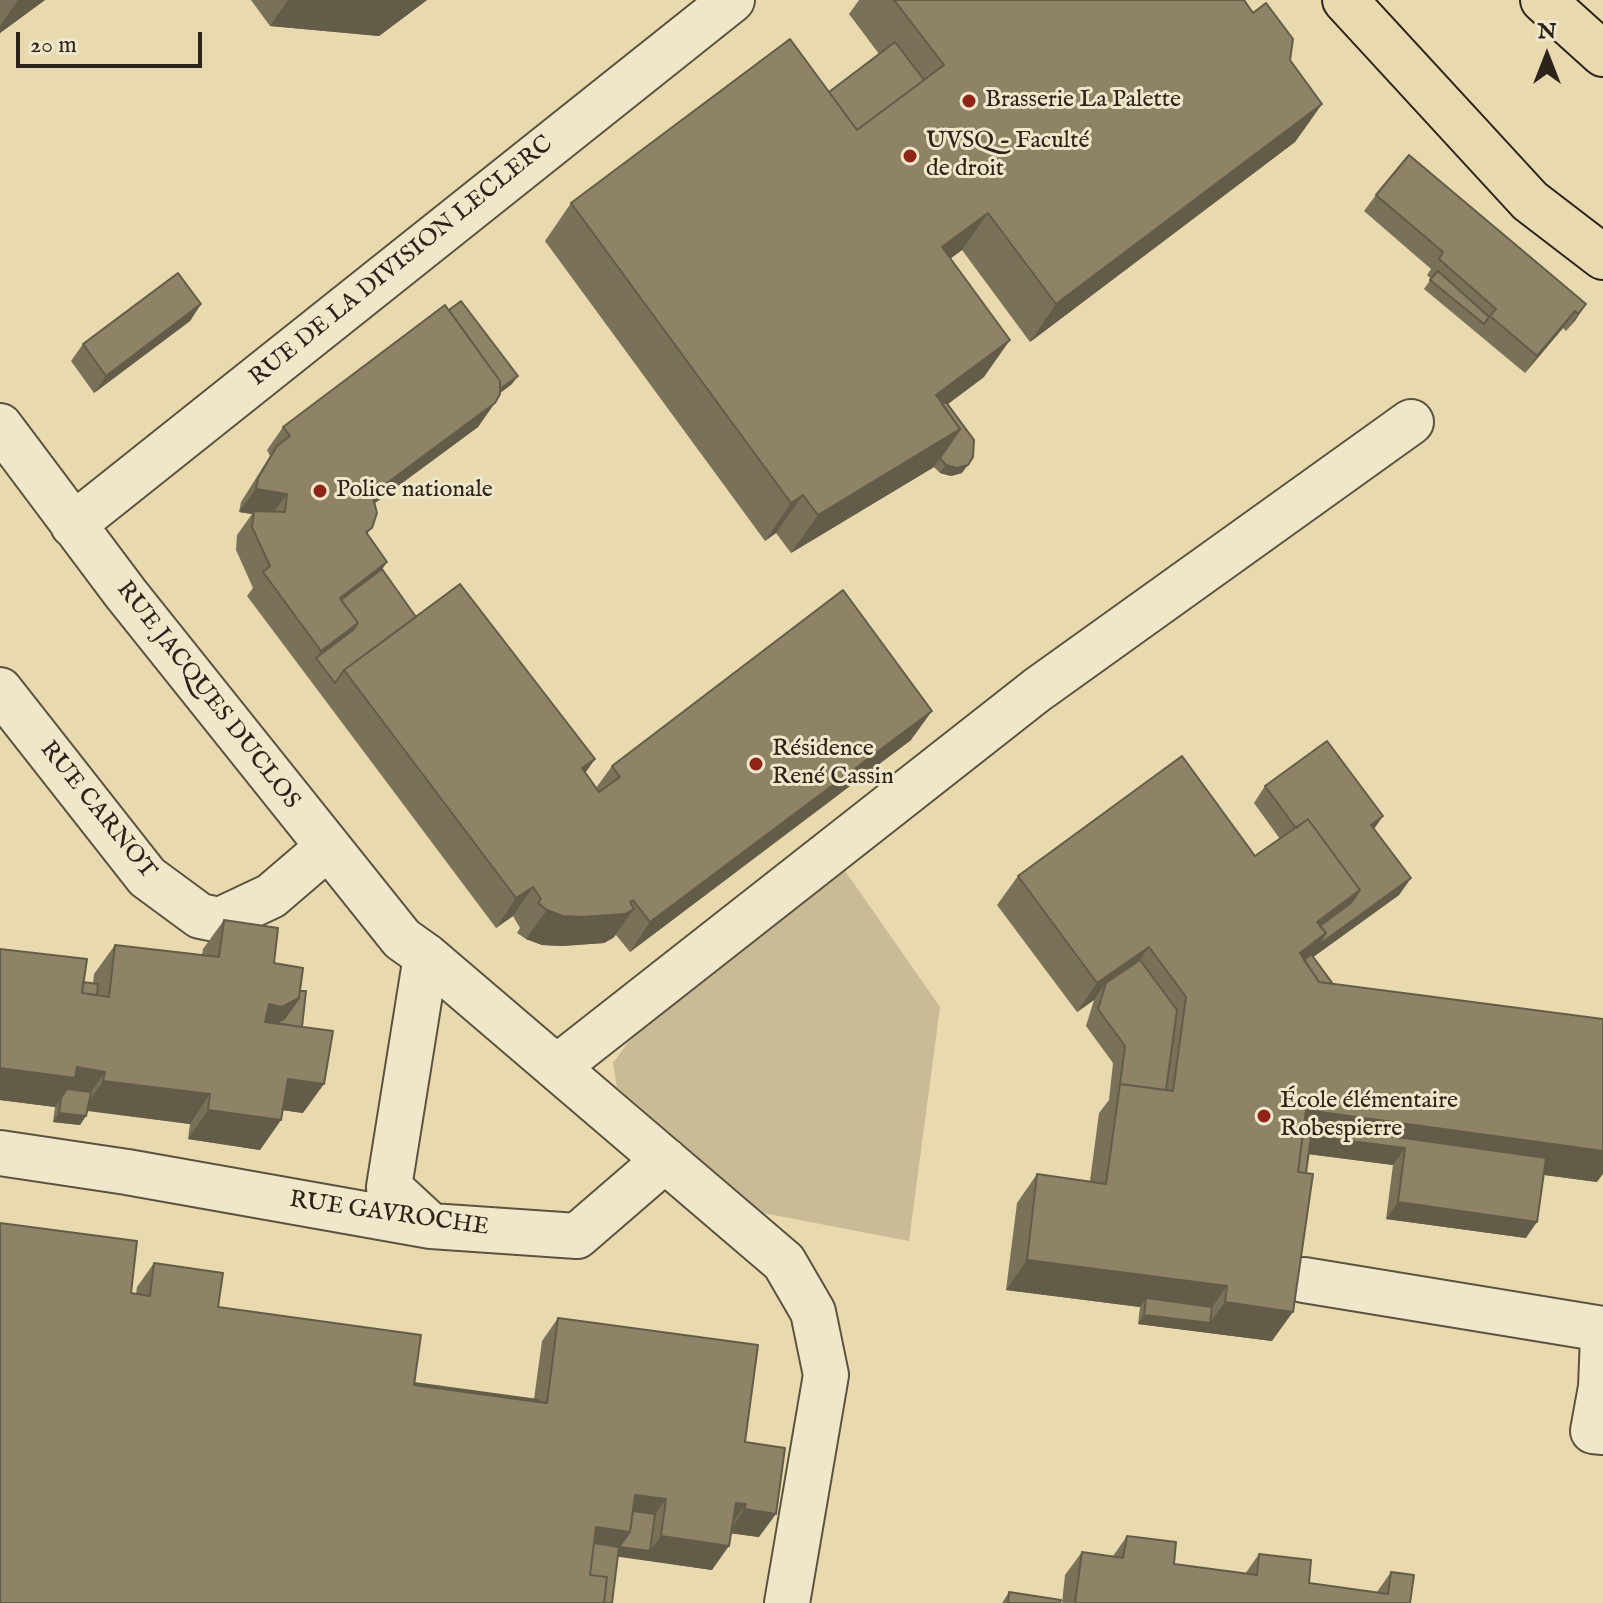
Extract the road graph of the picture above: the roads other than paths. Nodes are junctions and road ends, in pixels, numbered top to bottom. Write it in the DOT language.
graph roads {
  1 [pos="732,0"];
  2 [pos="1345,0"];
  3 [pos="1543,0"];
  4 [pos="1603,54"];
  5 [pos="1603,257"];
  6 [pos="1411,422"];
  7 [pos="0,426"];
  8 [pos="73,525"];
  9 [pos="0,690"];
  10 [pos="327,848"];
  11 [pos="426,956"];
  12 [pos="557,1067"];
  13 [pos="0,1153"];
  14 [pos="665,1160"];
  15 [pos="431,1226"];
  16 [pos="1304,1280"];
  17 [pos="1603,1329"];
  18 [pos="1603,1336"];
  19 [pos="1598,1432"];
  20 [pos="787,1603"];
  1 -- 8 [label="street, RUE DE LA DIVISION LECLERC"];
  2 -- 5 [label="main road"];
  3 -- 4 [label="main road"];
  6 -- 12 [label="street"];
  7 -- 8 [label="street, RUE JACQUES DUCLOS"];
  8 -- 10 [label="street, RUE JACQUES DUCLOS"];
  9 -- 10 [label="street, RUE CARNOT"];
  10 -- 11 [label="street, RUE JACQUES DUCLOS"];
  11 -- 12 [label="street, RUE JACQUES DUCLOS"];
  11 -- 15 [label="street"];
  12 -- 14 [label="street, RUE JACQUES DUCLOS"];
  13 -- 15 [label="street, RUE GAVROCHE"];
  14 -- 15 [label="street, RUE GAVROCHE"];
  14 -- 20 [label="street"];
  16 -- 17 [label="street"];
  18 -- 19 [label="street"];
}
